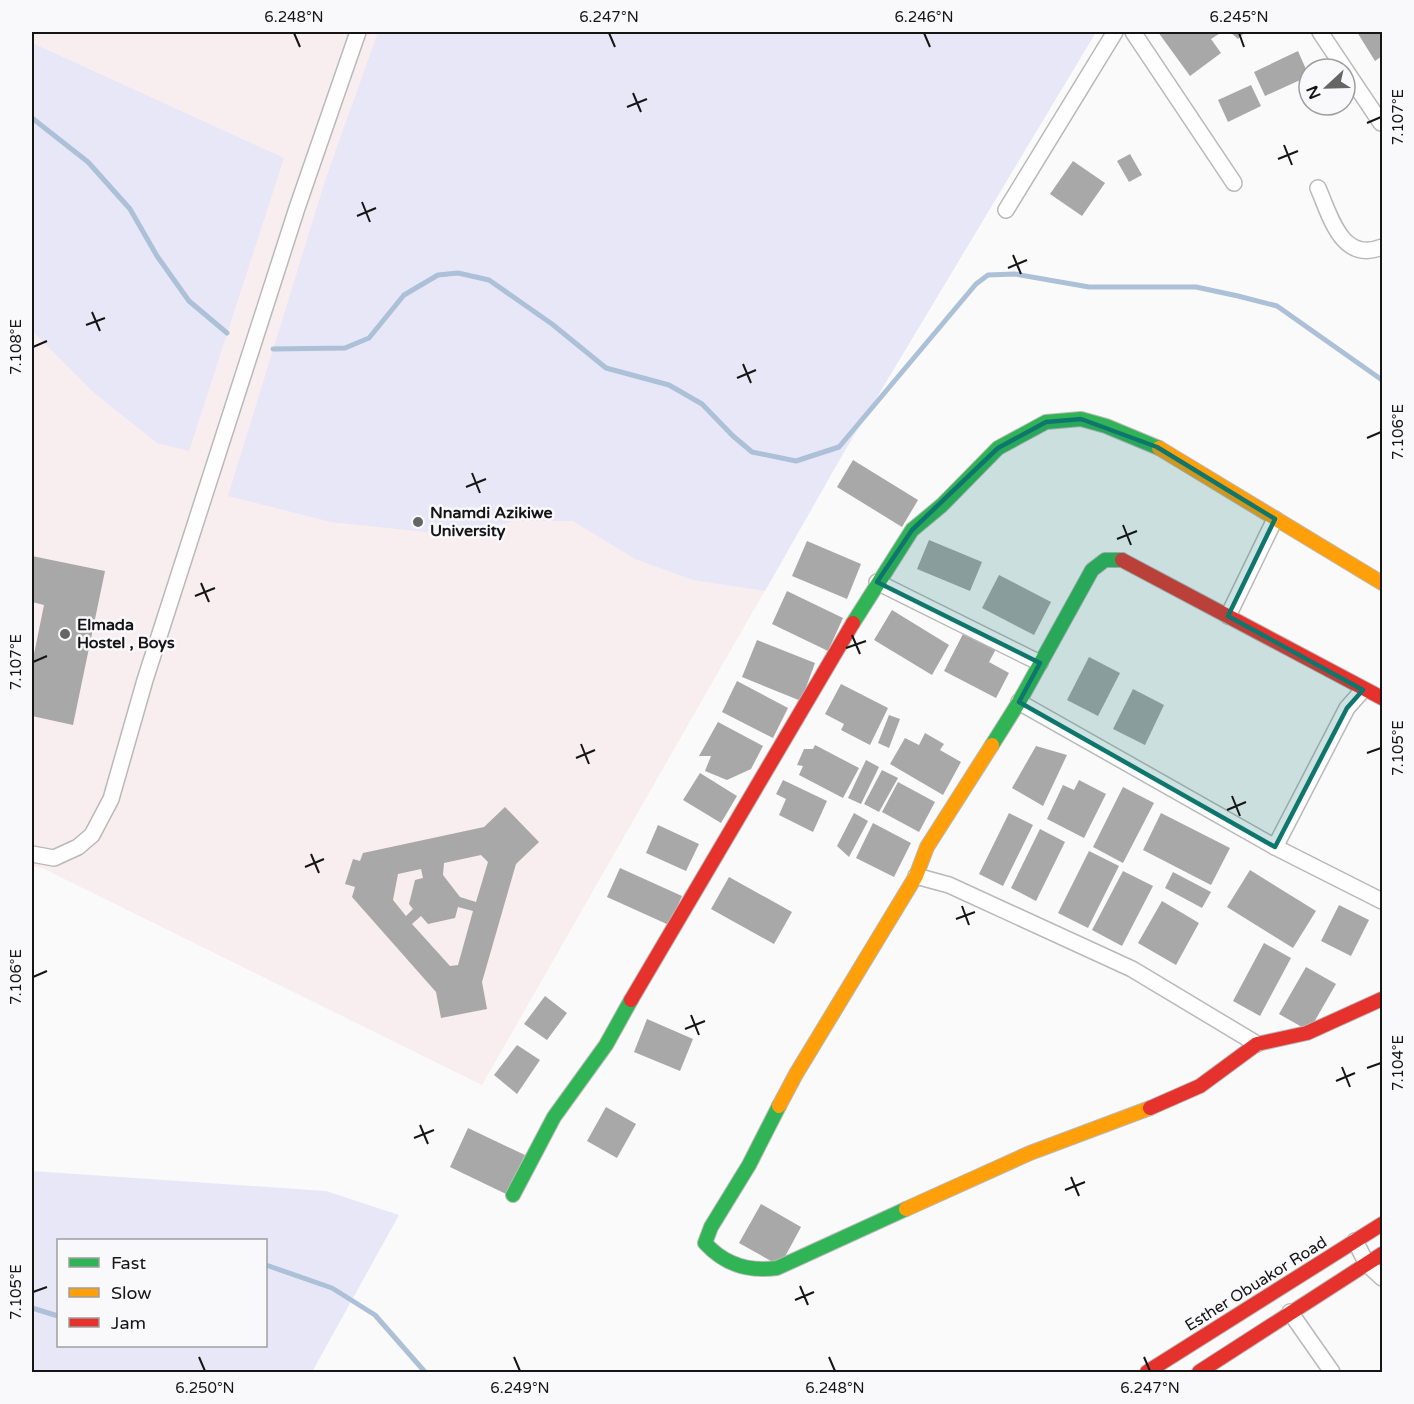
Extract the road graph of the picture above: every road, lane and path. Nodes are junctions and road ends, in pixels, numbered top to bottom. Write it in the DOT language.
graph roads {
  1 [pos="358,32"];
  2 [pos="1115,32"];
  3 [pos="1132,32"];
  4 [pos="1320,32"];
  5 [pos="1381,123"];
  6 [pos="1234,183"];
  7 [pos="1318,188"];
  8 [pos="1006,210"];
  9 [pos="1383,247"];
  10 [pos="1275,519"];
  11 [pos="877,582"];
  12 [pos="1383,583"];
  13 [pos="1228,616"];
  14 [pos="1040,663"];
  15 [pos="1363,690"];
  16 [pos="1383,698"];
  17 [pos="1019,702"];
  18 [pos="1275,847"];
  19 [pos="32,854"];
  20 [pos="915,876"];
  21 [pos="1383,901"];
  22 [pos="1383,999"];
  23 [pos="1257,1044"];
  24 [pos="513,1195"];
  25 [pos="1383,1224"];
  26 [pos="1355,1241"];
  27 [pos="1383,1254"];
  28 [pos="1367,1264"];
  29 [pos="1383,1278"];
  30 [pos="1290,1312"];
  31 [pos="1147,1372"];
  32 [pos="1199,1372"];
  33 [pos="1332,1372"];
  1 -- 19 [label="street"];
  2 -- 8 [label="street"];
  3 -- 6 [label="street"];
  4 -- 5 [label="street"];
  7 -- 9 [label="street"];
  10 -- 11 [label="street"];
  10 -- 12 [label="street"];
  10 -- 13 [label="street"];
  11 -- 14 [label="street"];
  11 -- 24 [label="street"];
  13 -- 14 [label="street"];
  13 -- 15 [label="street"];
  14 -- 17 [label="street"];
  15 -- 16 [label="street"];
  15 -- 18 [label="street"];
  17 -- 18 [label="street"];
  17 -- 20 [label="street"];
  18 -- 21 [label="street"];
  20 -- 23 [label="street"];
  20 -- 23 [label="street"];
  22 -- 23 [label="street"];
  25 -- 26 [label="street, Esther Obuakor Road"];
  26 -- 28 [label="street"];
  26 -- 31 [label="street, Esther Obuakor Road"];
  27 -- 28 [label="street"];
  28 -- 29 [label="street"];
  28 -- 30 [label="street"];
  30 -- 32 [label="street"];
  30 -- 33 [label="street"];
}
